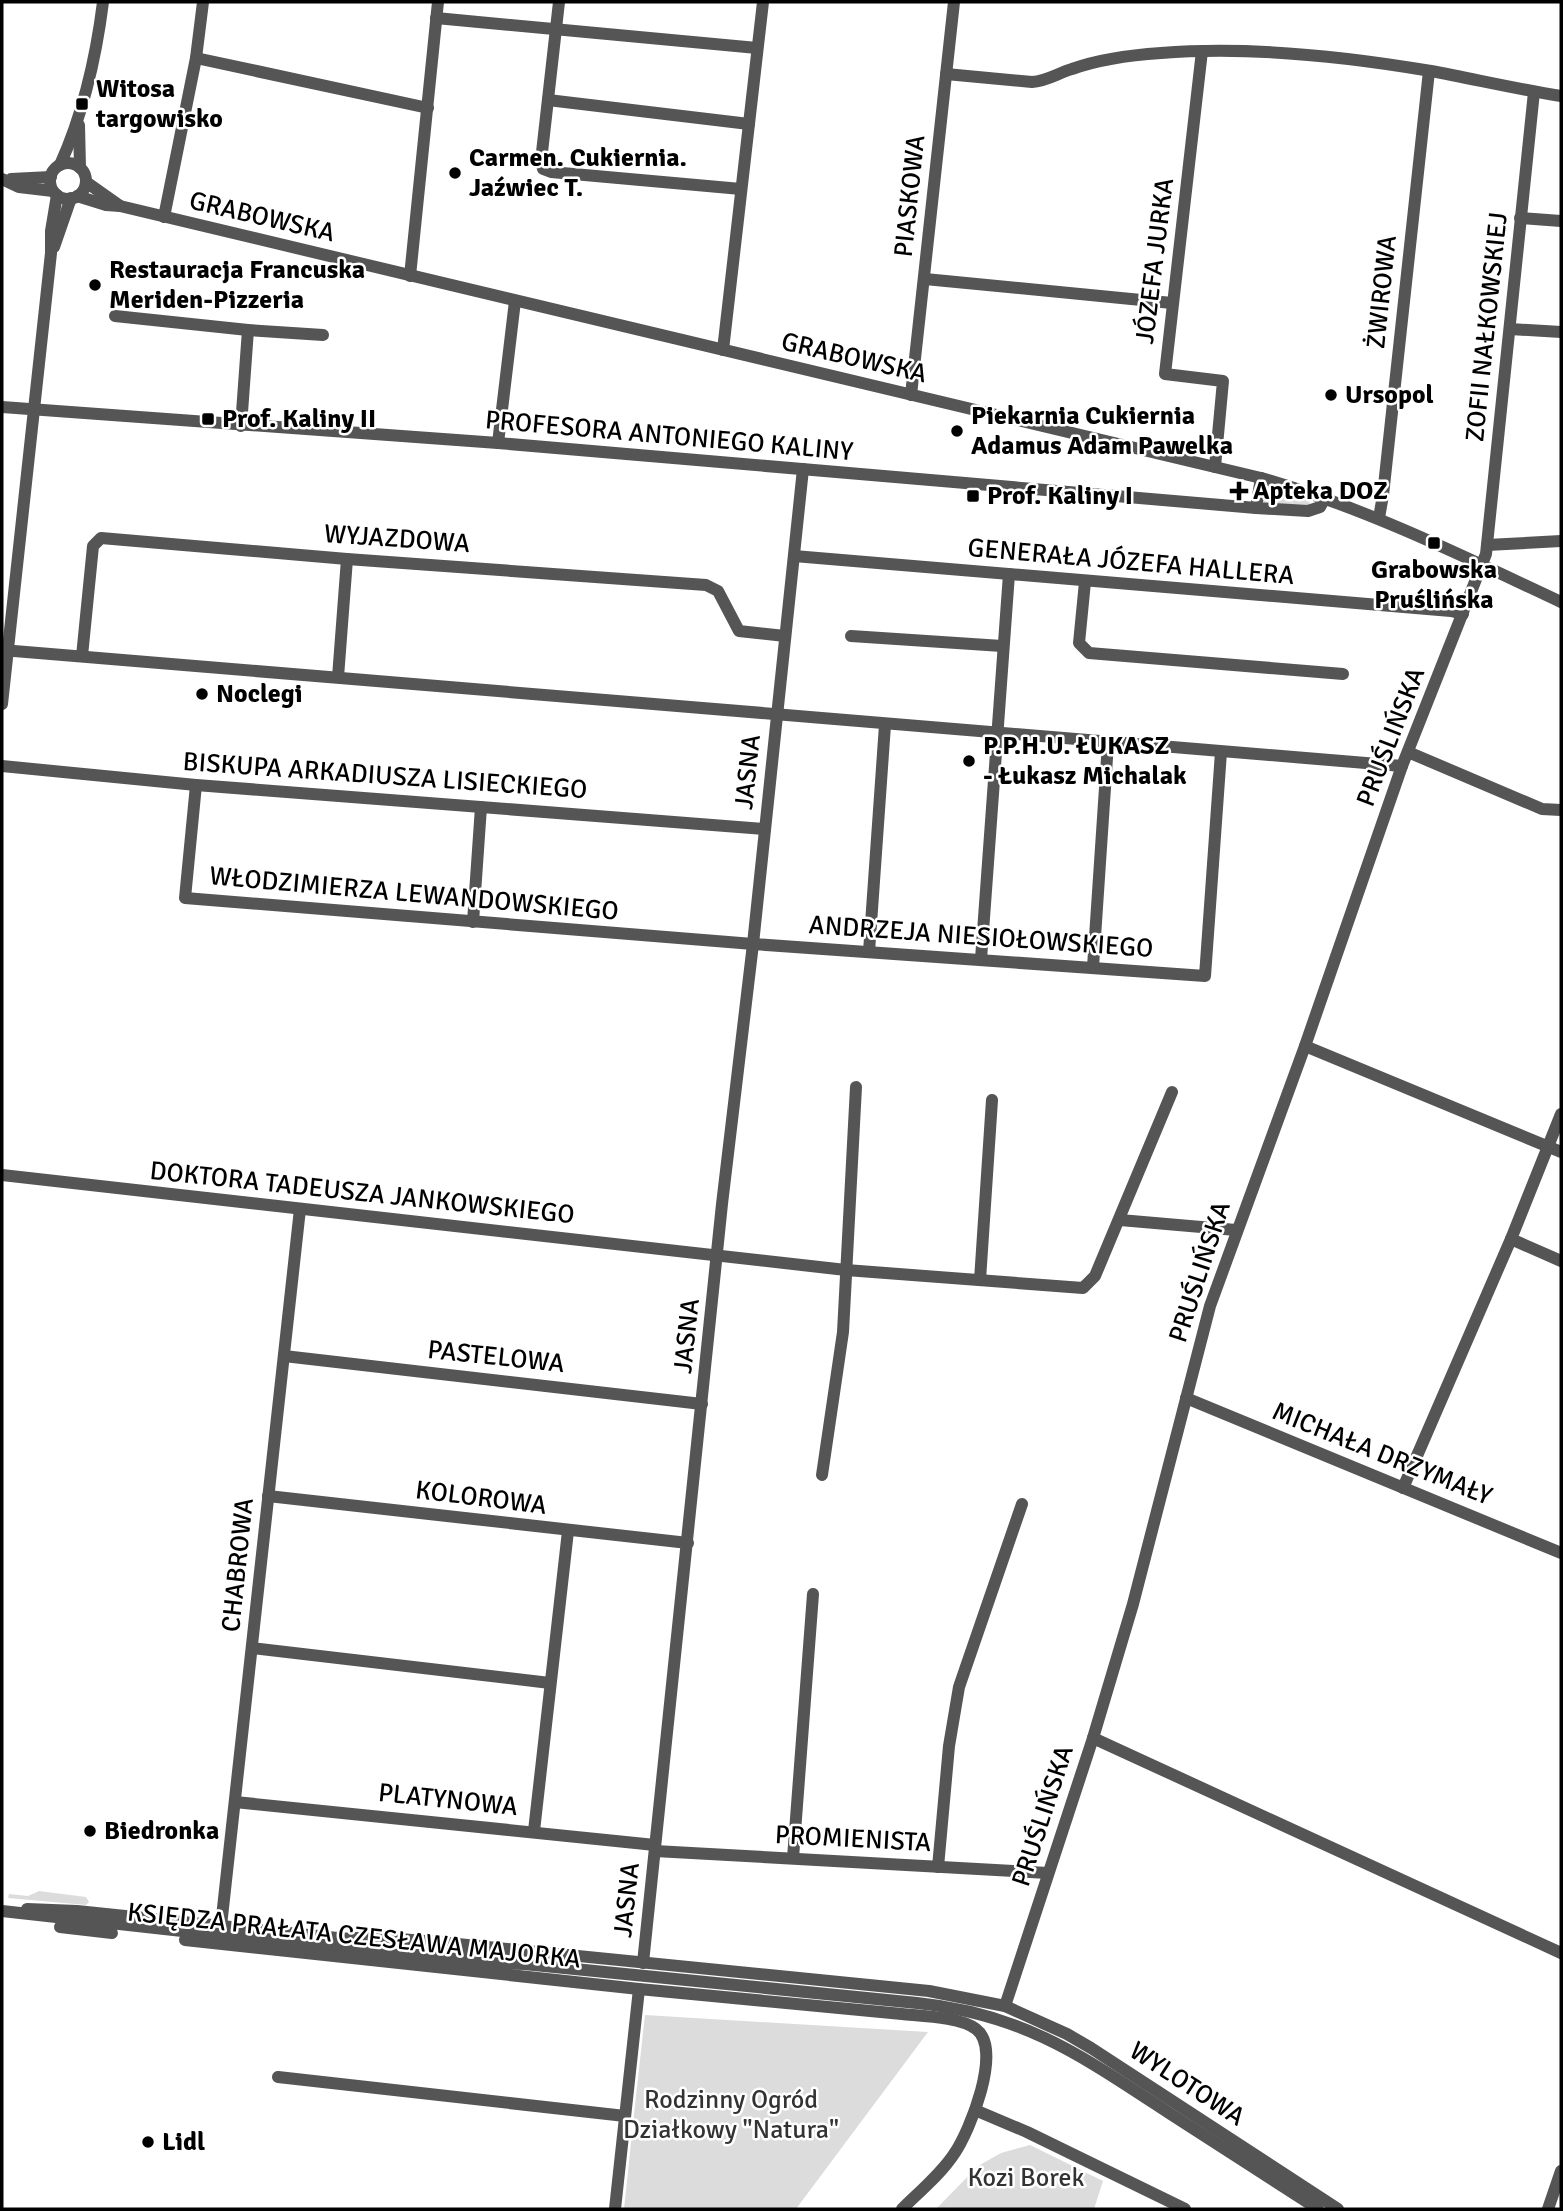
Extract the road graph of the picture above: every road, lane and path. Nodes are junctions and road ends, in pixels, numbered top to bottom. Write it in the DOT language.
graph roads {
  1 [pos="103,2"];
  2 [pos="203,2"];
  3 [pos="438,2"];
  4 [pos="559,2"];
  5 [pos="763,2"];
  6 [pos="954,2"];
  7 [pos="436,18"];
  8 [pos="556,29"];
  9 [pos="757,48"];
  10 [pos="1202,51"];
  11 [pos="197,58"];
  12 [pos="1429,71"];
  13 [pos="946,74"];
  14 [pos="1534,92"];
  15 [pos="1561,96"];
  16 [pos="548,100"];
  17 [pos="428,108"];
  18 [pos="78,118"];
  19 [pos="749,124"];
  20 [pos="60,165"];
  21 [pos="80,168"];
  22 [pos="51,177"];
  23 [pos="3,179"];
  24 [pos="86,182"];
  25 [pos="741,190"];
  26 [pos="55,193"];
  27 [pos="74,197"];
  28 [pos="120,206"];
  29 [pos="163,217"];
  30 [pos="1520,218"];
  31 [pos="1561,221"];
  32 [pos="51,253"];
  33 [pos="410,276"];
  34 [pos="925,279"];
  35 [pos="515,301"];
  36 [pos="1172,303"];
  37 [pos="115,316"];
  38 [pos="1510,329"];
  39 [pos="248,330"];
  40 [pos="1561,332"];
  41 [pos="323,334"];
  42 [pos="723,350"];
  43 [pos="911,395"];
  44 [pos="2,407"];
  45 [pos="35,410"];
  46 [pos="241,426"];
  47 [pos="499,443"];
  48 [pos="1215,467"];
  49 [pos="803,469"];
  50 [pos="1261,478"];
  51 [pos="1325,498"];
  52 [pos="1256,508"];
  53 [pos="1379,518"];
  54 [pos="1561,541"];
  55 [pos="1488,545"];
  56 [pos="794,556"];
  57 [pos="347,559"];
  58 [pos="1482,565"];
  59 [pos="1009,575"];
  60 [pos="1085,582"];
  61 [pos="1561,602"];
  62 [pos="1463,614"];
  63 [pos="785,636"];
  64 [pos="851,636"];
  65 [pos="1002,646"];
  66 [pos="5,650"];
  67 [pos="82,656"];
  68 [pos="1343,674"];
  69 [pos="338,677"];
  70 [pos="2,704"];
  71 [pos="777,714"];
  72 [pos="886,725"];
  73 [pos="996,734"];
  74 [pos="1108,743"];
  75 [pos="1221,752"];
  76 [pos="1408,752"];
  77 [pos="2,766"];
  78 [pos="1402,766"];
  79 [pos="196,785"];
  80 [pos="481,807"];
  81 [pos="1561,810"];
  82 [pos="765,829"];
  83 [pos="473,922"];
  84 [pos="753,944"];
  85 [pos="869,952"];
  86 [pos="981,960"];
  87 [pos="1093,967"];
  88 [pos="1305,1046"];
  89 [pos="856,1087"];
  90 [pos="1172,1092"];
  91 [pos="992,1100"];
  92 [pos="1561,1114"];
  93 [pos="1548,1147"];
  94 [pos="1561,1152"];
  95 [pos="2,1175"];
  96 [pos="300,1209"];
  97 [pos="1120,1220"];
  98 [pos="1236,1230"];
  99 [pos="1511,1239"];
  100 [pos="718,1256"];
  101 [pos="1561,1261"];
  102 [pos="846,1270"];
  103 [pos="979,1280"];
  104 [pos="284,1356"];
  105 [pos="1186,1398"];
  106 [pos="702,1404"];
  107 [pos="822,1475"];
  108 [pos="1403,1488"];
  109 [pos="268,1496"];
  110 [pos="1022,1504"];
  111 [pos="568,1531"];
  112 [pos="688,1543"];
  113 [pos="1561,1553"];
  114 [pos="813,1594"];
  115 [pos="251,1648"];
  116 [pos="550,1683"];
  117 [pos="1093,1738"];
  118 [pos="235,1802"];
  119 [pos="534,1831"];
  120 [pos="655,1848"];
  121 [pos="793,1858"];
  122 [pos="938,1867"];
  123 [pos="1048,1873"];
  124 [pos="4,1912"];
  125 [pos="221,1926"];
  126 [pos="340,1939"];
  127 [pos="1561,1953"];
  128 [pos="643,1963"];
  129 [pos="524,1964"];
  130 [pos="639,1989"];
  131 [pos="1005,2007"];
  132 [pos="992,2016"];
  133 [pos="278,2077"];
  134 [pos="975,2110"];
  135 [pos="625,2116"];
  136 [pos="1561,2171"];
  137 [pos="615,2209"];
  138 [pos="902,2209"];
  139 [pos="1185,2209"];
  140 [pos="1318,2209"];
  141 [pos="1338,2209"];
  142 [pos="1548,2209"];
  1 -- 18 [label="street"];
  2 -- 11 [label="street"];
  3 -- 7 [label="street"];
  4 -- 8 [label="street"];
  5 -- 9 [label="street"];
  6 -- 13 [label="street, PIASKOWA"];
  7 -- 8 [label="street"];
  7 -- 17 [label="street"];
  8 -- 9 [label="street"];
  8 -- 16 [label="street"];
  9 -- 19 [label="street"];
  10 -- 12 [label="street"];
  10 -- 13 [label="street"];
  10 -- 36 [label="street, JÓZEFA JURKA"];
  11 -- 17 [label="street"];
  11 -- 29 [label="street"];
  12 -- 14 [label="street"];
  12 -- 53 [label="street, ŻWIROWA"];
  13 -- 34 [label="street, PIASKOWA"];
  14 -- 15 [label="street"];
  14 -- 30 [label="street, ZOFII NAŁKOWSKIEJ"];
  16 -- 19 [label="street"];
  16 -- 25 [label="street"];
  17 -- 33 [label="street"];
  18 -- 20 [label="street"];
  18 -- 21 [label="street"];
  19 -- 25 [label="street"];
  20 -- 21 [label="street"];
  20 -- 22 [label="street"];
  21 -- 24 [label="street"];
  22 -- 23 [label="street"];
  22 -- 26 [label="street"];
  23 -- 26 [label="street"];
  24 -- 27 [label="street"];
  24 -- 28 [label="street, GRABOWSKA"];
  25 -- 42 [label="street"];
  26 -- 27 [label="street"];
  26 -- 32 [label="street"];
  27 -- 28 [label="street, GRABOWSKA"];
  27 -- 32 [label="street"];
  28 -- 29 [label="street, GRABOWSKA"];
  29 -- 33 [label="street, GRABOWSKA"];
  30 -- 31 [label="street"];
  30 -- 38 [label="street, ZOFII NAŁKOWSKIEJ"];
  32 -- 45 [label="street"];
  33 -- 35 [label="street, GRABOWSKA"];
  34 -- 36 [label="street"];
  34 -- 43 [label="street, PIASKOWA"];
  35 -- 42 [label="street, GRABOWSKA"];
  35 -- 47 [label="street"];
  36 -- 48 [label="street, JÓZEFA JURKA"];
  37 -- 39 [label="street"];
  38 -- 40 [label="street"];
  38 -- 55 [label="street, ZOFII NAŁKOWSKIEJ"];
  39 -- 41 [label="street"];
  39 -- 46 [label="street"];
  42 -- 43 [label="street, GRABOWSKA"];
  43 -- 48 [label="street, GRABOWSKA"];
  44 -- 45 [label="street, PROFESORA ANTONIEGO KALINY"];
  45 -- 46 [label="street, PROFESORA ANTONIEGO KALINY"];
  45 -- 66 [label="street"];
  46 -- 47 [label="street, PROFESORA ANTONIEGO KALINY"];
  47 -- 49 [label="street, PROFESORA ANTONIEGO KALINY"];
  48 -- 50 [label="street, GRABOWSKA"];
  49 -- 52 [label="street, PROFESORA ANTONIEGO KALINY"];
  49 -- 56 [label="street, JASNA"];
  50 -- 51 [label="street, GRABOWSKA"];
  50 -- 52 [label="street"];
  51 -- 52 [label="street, PROFESORA ANTONIEGO KALINY"];
  51 -- 53 [label="street, GRABOWSKA"];
  53 -- 58 [label="street, GRABOWSKA"];
  54 -- 55 [label="street"];
  55 -- 58 [label="street, ZOFII NAŁKOWSKIEJ"];
  56 -- 59 [label="street, GENERAŁA JÓZEFA HALLERA"];
  56 -- 63 [label="street, JASNA"];
  57 -- 63 [label="street, WYJAZDOWA"];
  57 -- 67 [label="street, WYJAZDOWA"];
  57 -- 69 [label="street"];
  58 -- 61 [label="street, GRABOWSKA"];
  58 -- 62 [label="street, PRUŚLIŃSKA"];
  59 -- 60 [label="street, GENERAŁA JÓZEFA HALLERA"];
  59 -- 65 [label="street"];
  60 -- 62 [label="street, GENERAŁA JÓZEFA HALLERA"];
  60 -- 68 [label="street"];
  62 -- 76 [label="street, PRUŚLIŃSKA"];
  63 -- 71 [label="street, JASNA"];
  64 -- 65 [label="street"];
  65 -- 73 [label="street"];
  66 -- 67 [label="street"];
  66 -- 70 [label="street"];
  67 -- 69 [label="street"];
  69 -- 71 [label="street"];
  71 -- 72 [label="street"];
  71 -- 82 [label="street, JASNA"];
  72 -- 73 [label="street"];
  72 -- 85 [label="street"];
  73 -- 74 [label="street"];
  73 -- 86 [label="street"];
  74 -- 75 [label="street"];
  74 -- 87 [label="street"];
  75 -- 78 [label="street"];
  75 -- 87 [label="street, ANDRZEJA NIESIOŁOWSKIEGO"];
  76 -- 78 [label="street, PRUŚLIŃSKA"];
  76 -- 81 [label="street"];
  77 -- 79 [label="street, BISKUPA ARKADIUSZA LISIECKIEGO"];
  78 -- 88 [label="street, PRUŚLIŃSKA"];
  79 -- 80 [label="street, BISKUPA ARKADIUSZA LISIECKIEGO"];
  79 -- 83 [label="street, WŁODZIMIERZA LEWANDOWSKIEGO"];
  80 -- 82 [label="street, BISKUPA ARKADIUSZA LISIECKIEGO"];
  80 -- 83 [label="street"];
  82 -- 84 [label="street, JASNA"];
  83 -- 84 [label="street, WŁODZIMIERZA LEWANDOWSKIEGO"];
  84 -- 85 [label="street, ANDRZEJA NIESIOŁOWSKIEGO"];
  84 -- 100 [label="street, JASNA"];
  85 -- 86 [label="street, ANDRZEJA NIESIOŁOWSKIEGO"];
  86 -- 87 [label="street, ANDRZEJA NIESIOŁOWSKIEGO"];
  88 -- 93 [label="street"];
  88 -- 98 [label="street, PRUŚLIŃSKA"];
  89 -- 102 [label="street"];
  90 -- 97 [label="street"];
  91 -- 103 [label="street"];
  92 -- 93 [label="street"];
  93 -- 94 [label="street"];
  93 -- 99 [label="street"];
  95 -- 96 [label="street, DOKTORA TADEUSZA JANKOWSKIEGO"];
  96 -- 100 [label="street, DOKTORA TADEUSZA JANKOWSKIEGO"];
  96 -- 104 [label="street, CHABROWA"];
  97 -- 98 [label="street"];
  97 -- 103 [label="street, DOKTORA TADEUSZA JANKOWSKIEGO"];
  98 -- 105 [label="street, PRUŚLIŃSKA"];
  99 -- 101 [label="street"];
  99 -- 108 [label="street"];
  100 -- 102 [label="street, DOKTORA TADEUSZA JANKOWSKIEGO"];
  100 -- 106 [label="street, JASNA"];
  102 -- 103 [label="street, DOKTORA TADEUSZA JANKOWSKIEGO"];
  102 -- 107 [label="street"];
  104 -- 106 [label="street, PASTELOWA"];
  104 -- 109 [label="street, CHABROWA"];
  105 -- 108 [label="street, MICHAŁA DRZYMAŁY"];
  105 -- 117 [label="street, PRUŚLIŃSKA"];
  106 -- 112 [label="street, JASNA"];
  108 -- 113 [label="street, MICHAŁA DRZYMAŁY"];
  109 -- 111 [label="street, KOLOROWA"];
  109 -- 115 [label="street, CHABROWA"];
  110 -- 122 [label="street"];
  111 -- 112 [label="street, KOLOROWA"];
  111 -- 116 [label="street"];
  112 -- 120 [label="street, JASNA"];
  114 -- 121 [label="street"];
  115 -- 116 [label="street"];
  115 -- 118 [label="street, CHABROWA"];
  116 -- 119 [label="street"];
  117 -- 123 [label="street, PRUŚLIŃSKA"];
  117 -- 127 [label="street"];
  118 -- 119 [label="street, PLATYNOWA"];
  118 -- 125 [label="street, CHABROWA"];
  119 -- 120 [label="street, PLATYNOWA"];
  120 -- 121 [label="street, PROMIENISTA"];
  120 -- 128 [label="street, JASNA"];
  121 -- 122 [label="street, PROMIENISTA"];
  122 -- 123 [label="street, PROMIENISTA"];
  123 -- 131 [label="street, PRUŚLIŃSKA"];
  124 -- 125 [label="street, KSIĘDZA PRAŁATA CZESŁAWA MAJORKA"];
  124 -- 129 [label="street, KSIĘDZA PRAŁATA CZESŁAWA MAJORKA"];
  124 -- 130 [label="street, KSIĘDZA PRAŁATA CZESŁAWA MAJORKA"];
  125 -- 126 [label="street, KSIĘDZA PRAŁATA CZESŁAWA MAJORKA"];
  126 -- 128 [label="street, KSIĘDZA PRAŁATA CZESŁAWA MAJORKA"];
  126 -- 129 [label="street, KSIĘDZA PRAŁATA CZESŁAWA MAJORKA"];
  128 -- 131 [label="street, KSIĘDZA PRAŁATA CZESŁAWA MAJORKA"];
  129 -- 132 [label="street, KSIĘDZA PRAŁATA CZESŁAWA MAJORKA"];
  130 -- 134 [label="street, KSIĘDZA PRAŁATA CZESŁAWA MAJORKA"];
  130 -- 135 [label="street"];
  131 -- 141 [label="street, WYLOTOWA"];
  132 -- 140 [label="street, WYLOTOWA"];
  133 -- 135 [label="street"];
  134 -- 138 [label="street"];
  134 -- 139 [label="street"];
  135 -- 137 [label="street"];
  136 -- 142 [label="street"];
}
